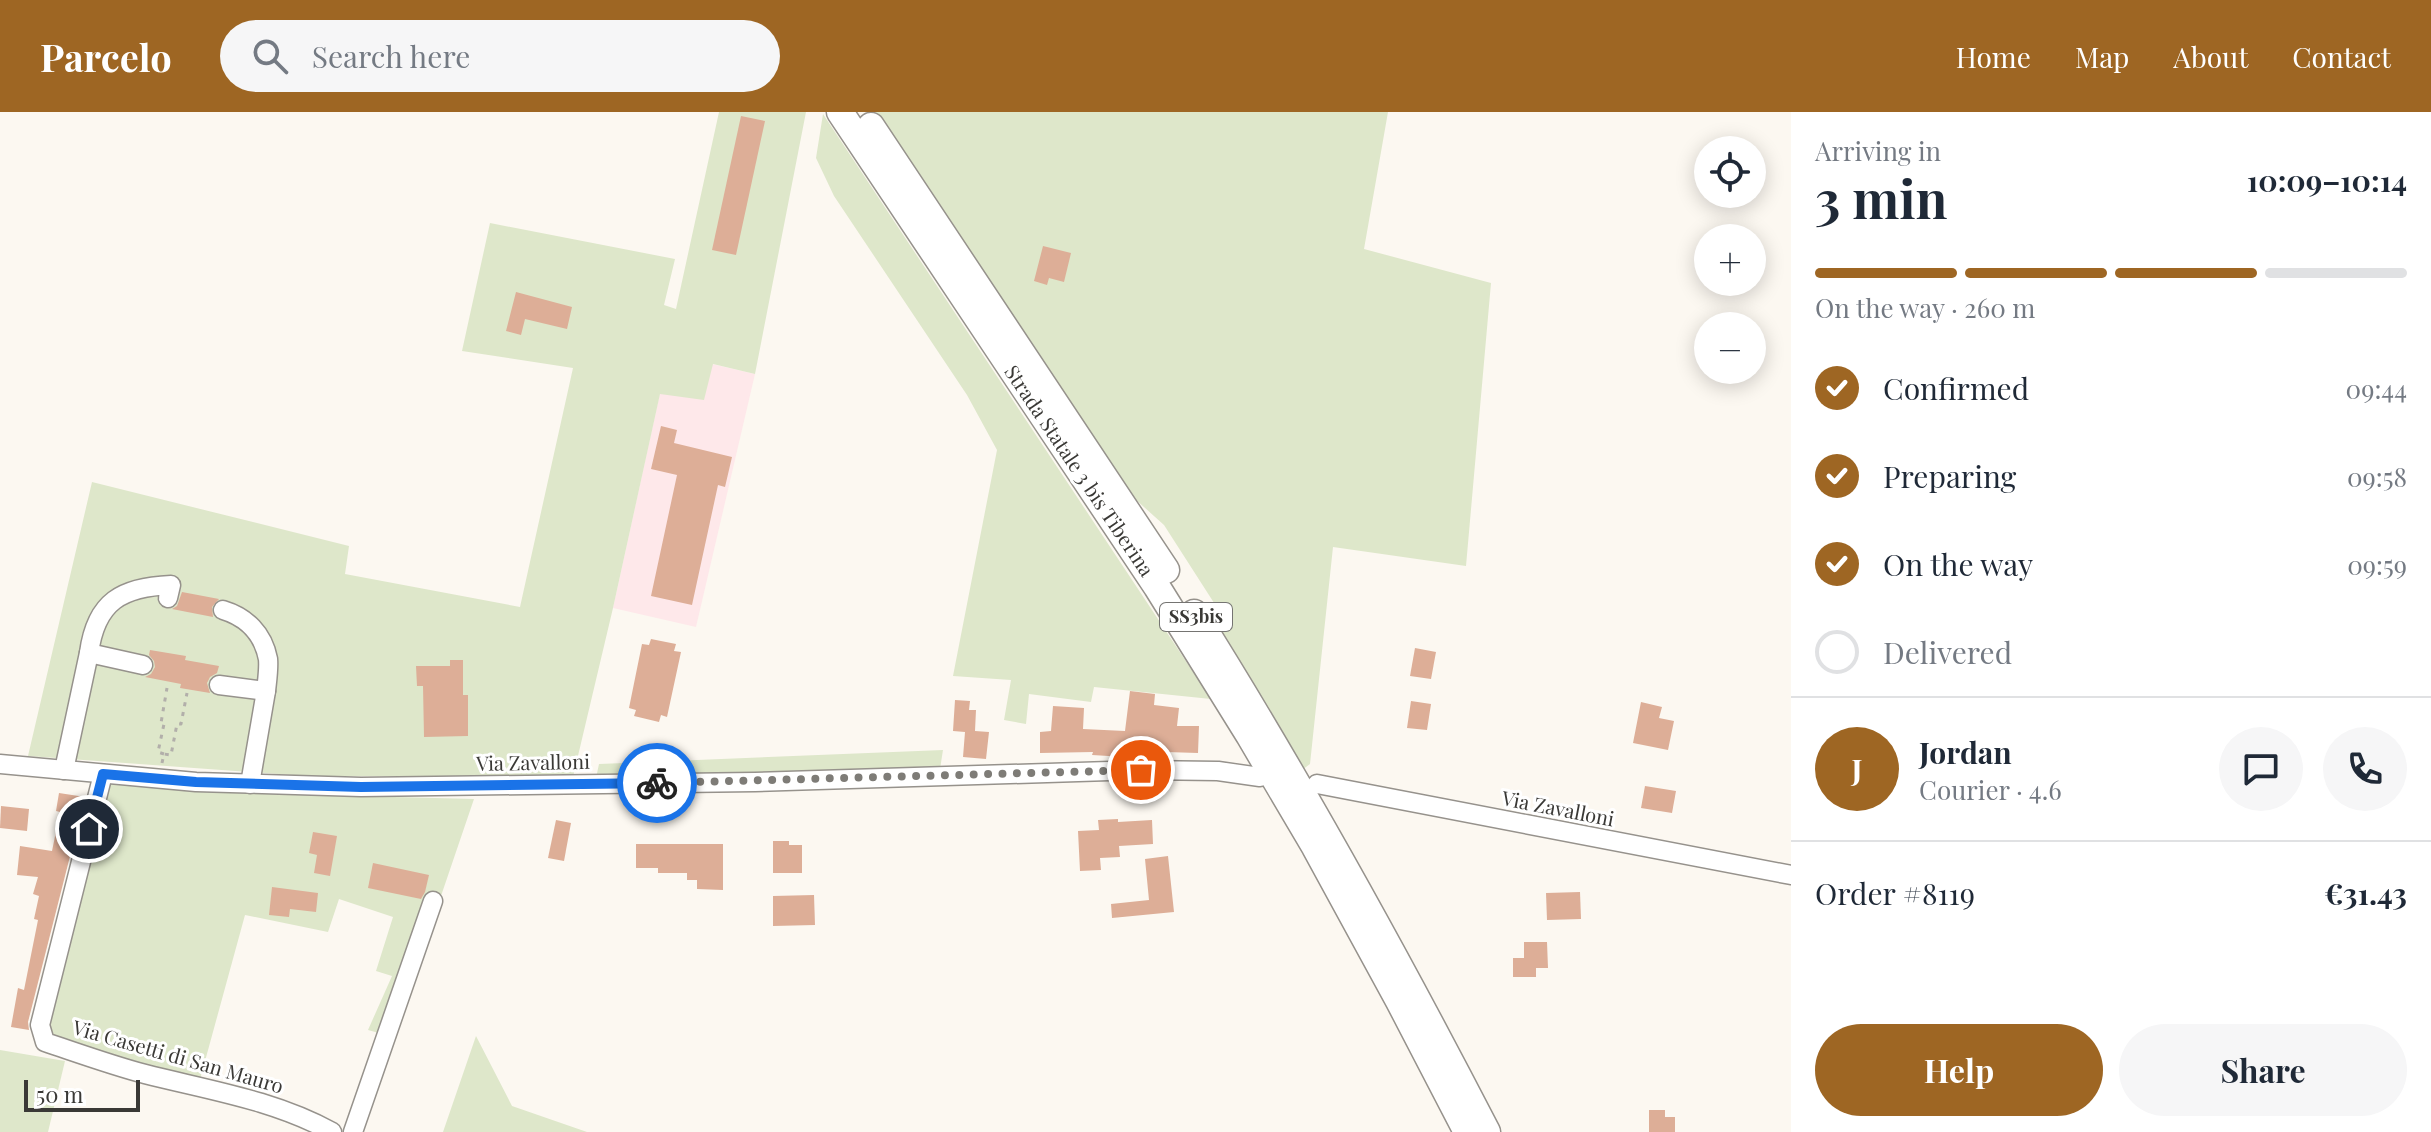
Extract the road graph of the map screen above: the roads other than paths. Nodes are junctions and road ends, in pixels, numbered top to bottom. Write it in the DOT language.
graph roads {
  1 [pos="840,112"];
  2 [pos="862,123"];
  3 [pos="168,598"];
  4 [pos="223,610"];
  5 [pos="89,653"];
  6 [pos="143,665"];
  7 [pos="219,685"];
  8 [pos="266,691"];
  9 [pos="0,764"];
  10 [pos="64,770"];
  11 [pos="103,774"];
  12 [pos="1260,777"];
  13 [pos="250,784"];
  14 [pos="1317,784"];
  15 [pos="1791,875"];
  16 [pos="433,901"];
  17 [pos="332,1132"];
  18 [pos="353,1132"];
  19 [pos="1467,1132"];
  20 [pos="1487,1132"];
  1 -- 2 [label="highway, Strada Statale 3 bis Tiberina / SS3bis"];
  2 -- 19 [label="highway, Strada Statale 3 bis Tiberina / SS3bis"];
  2 -- 20 [label="highway, Strada Statale 3 bis Tiberina / SS3bis"];
  3 -- 5 [label="street"];
  4 -- 8 [label="street"];
  5 -- 6 [label="street"];
  5 -- 10 [label="street"];
  7 -- 8 [label="street"];
  8 -- 13 [label="street"];
  9 -- 10 [label="street, Via Zavalloni"];
  10 -- 11 [label="street, Via Zavalloni"];
  11 -- 13 [label="street, Via Zavalloni"];
  11 -- 17 [label="street, Via Casetti di San Mauro"];
  12 -- 13 [label="street, Via Zavalloni"];
  14 -- 15 [label="street, Via Zavalloni"];
  16 -- 18 [label="street"];
}
